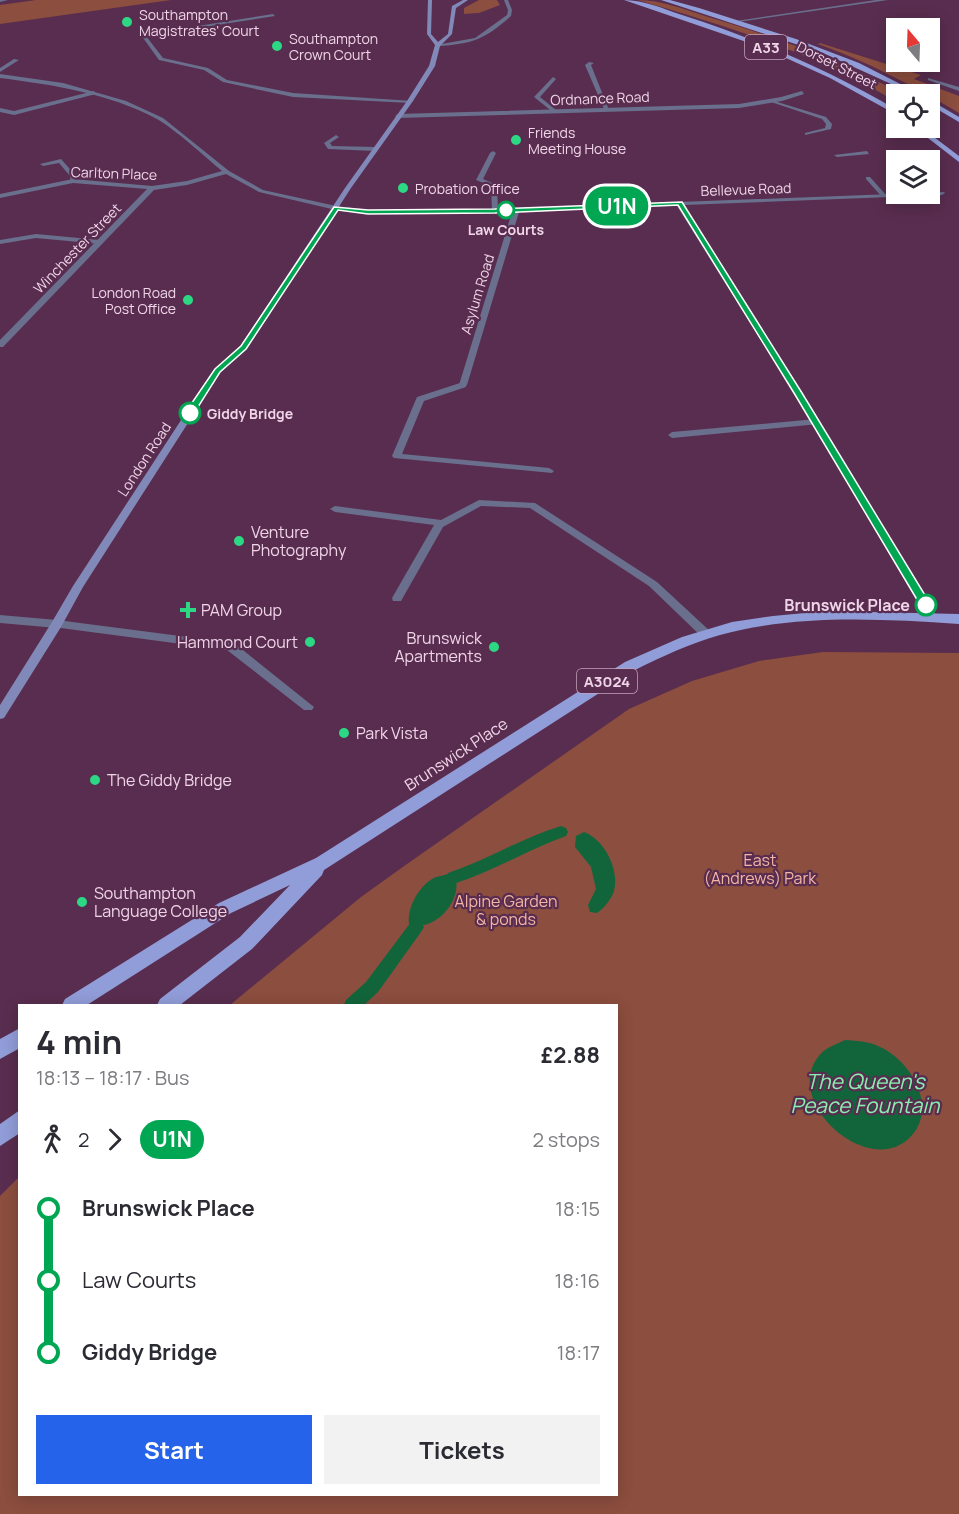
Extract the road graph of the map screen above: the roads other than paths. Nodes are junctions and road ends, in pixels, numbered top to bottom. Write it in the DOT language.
graph roads {
  1 [pos="6,0"];
  2 [pos="430,0"];
  3 [pos="466,0"];
  4 [pos="506,0"];
  5 [pos="627,0"];
  6 [pos="664,0"];
  7 [pos="886,0"];
  8 [pos="0,1"];
  9 [pos="273,15"];
  10 [pos="738,21"];
  11 [pos="438,45"];
  12 [pos="16,60"];
  13 [pos="591,63"];
  14 [pos="0,70"];
  15 [pos="0,76"];
  16 [pos="553,79"];
  17 [pos="930,79"];
  18 [pos="894,84"];
  19 [pos="959,89"];
  20 [pos="94,93"];
  21 [pos="802,93"];
  22 [pos="410,101"];
  23 [pos="773,101"];
  24 [pos="886,106"];
  25 [pos="940,108"];
  26 [pos="0,110"];
  27 [pos="606,110"];
  28 [pos="554,111"];
  29 [pos="398,116"];
  30 [pos="959,120"];
  31 [pos="807,134"];
  32 [pos="336,137"];
  33 [pos="931,138"];
  34 [pos="375,149"];
  35 [pos="493,153"];
  36 [pos="867,153"];
  37 [pos="837,155"];
  38 [pos="959,160"];
  39 [pos="43,164"];
  40 [pos="227,172"];
  41 [pos="868,177"];
  42 [pos="73,182"];
  43 [pos="152,188"];
  44 [pos="942,194"];
  45 [pos="884,195"];
  46 [pos="0,196"];
  47 [pos="680,203"];
  48 [pos="336,208"];
  49 [pos="516,210"];
  50 [pos="495,211"];
  51 [pos="0,242"];
  52 [pos="100,242"];
  53 [pos="0,345"];
  54 [pos="816,423"];
  55 [pos="672,435"];
  56 [pos="549,471"];
  57 [pos="335,509"];
  58 [pos="444,523"];
  59 [pos="397,598"];
  60 [pos="932,617"];
  61 [pos="0,619"];
  62 [pos="959,619"];
  63 [pos="57,624"];
  64 [pos="707,635"];
  65 [pos="308,707"];
  66 [pos="0,715"];
  67 [pos="322,863"];
  68 [pos="73,1004"];
  69 [pos="167,1004"];
  70 [pos="18,1038"];
  71 [pos="0,1050"];
  72 [pos="18,1122"];
  73 [pos="0,1136"];
  1 -- 8 [label="street"];
  2 -- 11 [label="street"];
  3 -- 11 [label="street, London Road"];
  4 -- 11 [label="street"];
  5 -- 24 [label="main road, Dorset Street / A33"];
  6 -- 10 [label="main road, Dorset Street / A33"];
  7 -- 10 [label="street"];
  9 -- 22 [label="street"];
  10 -- 18 [label="main road, Dorset Street / A33"];
  11 -- 22 [label="street, London Road"];
  12 -- 14 [label="street"];
  13 -- 27 [label="street"];
  15 -- 20 [label="street, Bellevue Road"];
  16 -- 28 [label="street"];
  17 -- 19 [label="street"];
  20 -- 26 [label="street"];
  20 -- 40 [label="street, Bellevue Road"];
  21 -- 23 [label="street, Ordnance Road"];
  22 -- 29 [label="street, London Road"];
  23 -- 27 [label="street, Ordnance Road"];
  23 -- 31 [label="street"];
  25 -- 30 [label="main road"];
  27 -- 28 [label="street, Ordnance Road"];
  28 -- 29 [label="street, Ordnance Road"];
  29 -- 34 [label="street, London Road"];
  32 -- 34 [label="street"];
  33 -- 38 [label="main road"];
  34 -- 48 [label="street, London Road"];
  35 -- 50 [label="street"];
  36 -- 37 [label="street"];
  39 -- 42 [label="street"];
  40 -- 43 [label="street, Carlton Place"];
  40 -- 48 [label="street, Bellevue Road"];
  41 -- 45 [label="street"];
  42 -- 43 [label="street, Carlton Place"];
  42 -- 46 [label="street, Carlton Place"];
  43 -- 52 [label="street, Winchester Street"];
  44 -- 45 [label="street, Bellevue Road"];
  45 -- 47 [label="street, Bellevue Road"];
  47 -- 49 [label="street, Bellevue Road"];
  47 -- 54 [label="street"];
  48 -- 50 [label="street, Bellevue Road"];
  48 -- 63 [label="street, London Road"];
  49 -- 50 [label="street, Bellevue Road"];
  49 -- 56 [label="street, Asylum Road"];
  51 -- 52 [label="street"];
  52 -- 53 [label="street, Winchester Street"];
  54 -- 55 [label="street"];
  54 -- 60 [label="street"];
  57 -- 58 [label="street"];
  58 -- 59 [label="street"];
  58 -- 64 [label="street"];
  60 -- 62 [label="main road, Brunswick Place / A3024"];
  60 -- 64 [label="main road, Brunswick Place / A3024"];
  61 -- 63 [label="street"];
  63 -- 65 [label="street"];
  63 -- 66 [label="street, London Road"];
  64 -- 67 [label="main road, Brunswick Place / A3024"];
  67 -- 68 [label="main road, Brunswick Place / A3024"];
  67 -- 69 [label="main road, Brunswick Place / A3024"];
  70 -- 71 [label="main road"];
  72 -- 73 [label="main road"];
}
